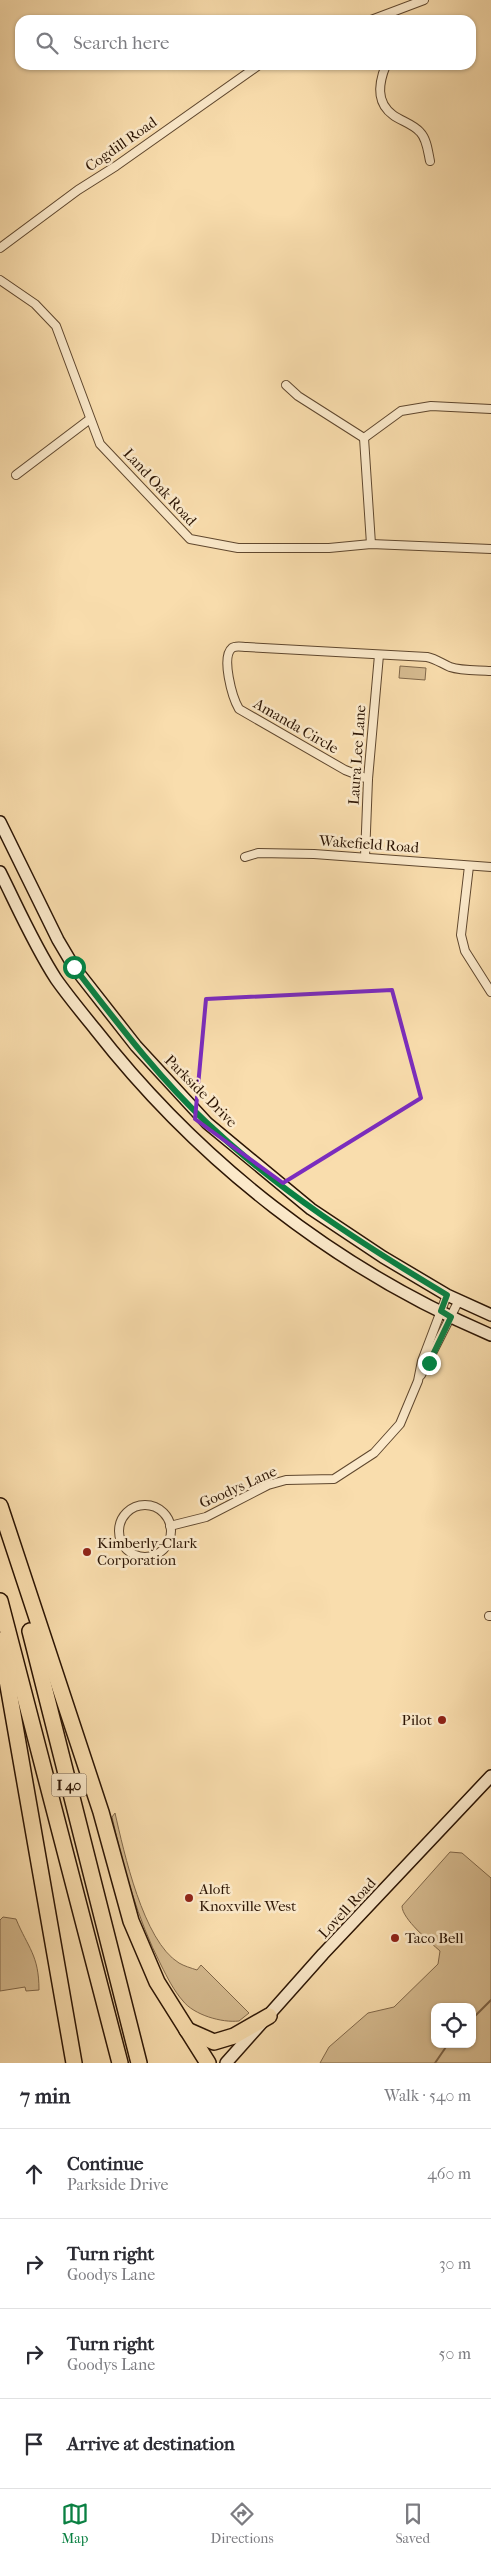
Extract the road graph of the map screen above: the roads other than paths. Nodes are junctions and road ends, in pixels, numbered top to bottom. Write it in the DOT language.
graph roads {
  1 [pos="424,0"];
  2 [pos="389,15"];
  3 [pos="252,70"];
  4 [pos="385,70"];
  5 [pos="430,161"];
  6 [pos="0,248"];
  7 [pos="0,280"];
  8 [pos="286,385"];
  9 [pos="491,408"];
  10 [pos="90,419"];
  11 [pos="364,438"];
  12 [pos="16,475"];
  13 [pos="371,544"];
  14 [pos="491,549"];
  15 [pos="379,655"];
  16 [pos="491,671"];
  17 [pos="368,779"];
  18 [pos="0,822"];
  19 [pos="245,856"];
  20 [pos="365,857"];
  21 [pos="469,866"];
  22 [pos="491,867"];
  23 [pos="0,872"];
  24 [pos="491,992"];
  25 [pos="447,1295"];
  26 [pos="459,1300"];
  27 [pos="446,1314"];
  28 [pos="491,1314"];
  29 [pos="491,1335"];
  30 [pos="418,1381"];
  31 [pos="0,1506"];
  32 [pos="170,1526"];
  33 [pos="0,1601"];
  34 [pos="0,1640"];
  35 [pos="491,1776"];
  36 [pos="269,2016"];
  37 [pos="186,2030"];
  38 [pos="74,2063"];
  39 [pos="120,2063"];
  40 [pos="140,2063"];
  41 [pos="208,2063"];
  42 [pos="226,2063"];
  1 -- 2 [label="street"];
  3 -- 6 [label="street, Cogdill Road"];
  4 -- 5 [label="street"];
  7 -- 10 [label="street, Land Oak Road"];
  8 -- 11 [label="street"];
  9 -- 11 [label="street"];
  10 -- 12 [label="street"];
  10 -- 13 [label="street, Land Oak Road"];
  11 -- 13 [label="street"];
  13 -- 14 [label="street, Land Oak Road"];
  15 -- 16 [label="street"];
  15 -- 17 [label="street, Laura Lee Lane"];
  15 -- 17 [label="street, Amanda Circle"];
  17 -- 20 [label="street, Laura Lee Lane"];
  18 -- 25 [label="street, Parkside Drive"];
  19 -- 20 [label="street, Wakefield Road"];
  20 -- 21 [label="street, Wakefield Road"];
  21 -- 22 [label="street, Wakefield Road"];
  21 -- 24 [label="street"];
  23 -- 27 [label="street"];
  25 -- 26 [label="street, Parkside Drive"];
  25 -- 27 [label="street, Goodys Lane"];
  26 -- 27 [label="street, Goodys Lane"];
  26 -- 28 [label="street, Parkside Drive"];
  27 -- 29 [label="street"];
  27 -- 30 [label="street, Goodys Lane"];
  27 -- 30 [label="street, Goodys Lane"];
  30 -- 32 [label="street, Goodys Lane"];
  31 -- 37 [label="highway"];
  31 -- 40 [label="highway, I 40"];
  32 -- 32 [label="street"];
  33 -- 39 [label="highway, I 40"];
  34 -- 38 [label="highway"];
  35 -- 36 [label="street, Lovell Road"];
  36 -- 37 [label="highway"];
  36 -- 42 [label="street, Lovell Road"];
  37 -- 41 [label="highway"];
}
